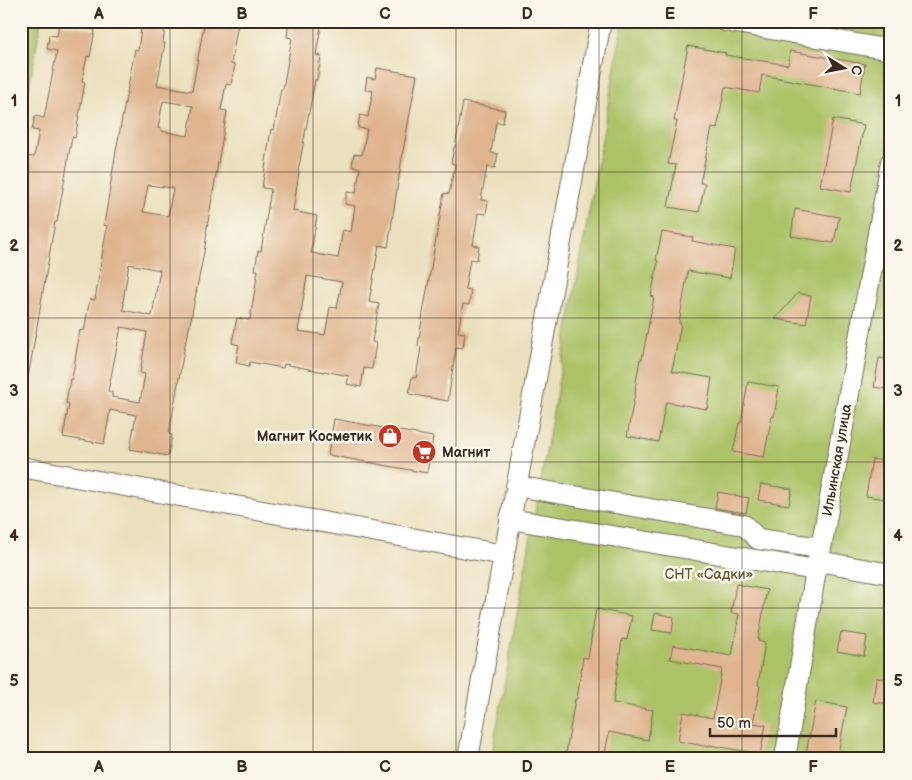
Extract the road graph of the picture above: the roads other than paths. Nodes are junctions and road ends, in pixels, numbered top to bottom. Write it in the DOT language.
graph roads {
  1 [pos="601,21"];
  2 [pos="725,21"];
  3 [pos="891,50"];
  4 [pos="891,162"];
  5 [pos="21,467"];
  6 [pos="516,486"];
  7 [pos="510,519"];
  8 [pos="504,555"];
  9 [pos="819,560"];
  10 [pos="891,574"];
  11 [pos="468,759"];
  12 [pos="785,759"];
  1 -- 6 [label="street"];
  2 -- 3 [label="street"];
  4 -- 9 [label="street, Ильинская улица"];
  5 -- 8 [label="street"];
  6 -- 7 [label="street"];
  6 -- 9 [label="street"];
  7 -- 8 [label="street"];
  7 -- 9 [label="street"];
  8 -- 11 [label="street"];
  9 -- 10 [label="street"];
  9 -- 12 [label="street, Ильинская улица"];
}
